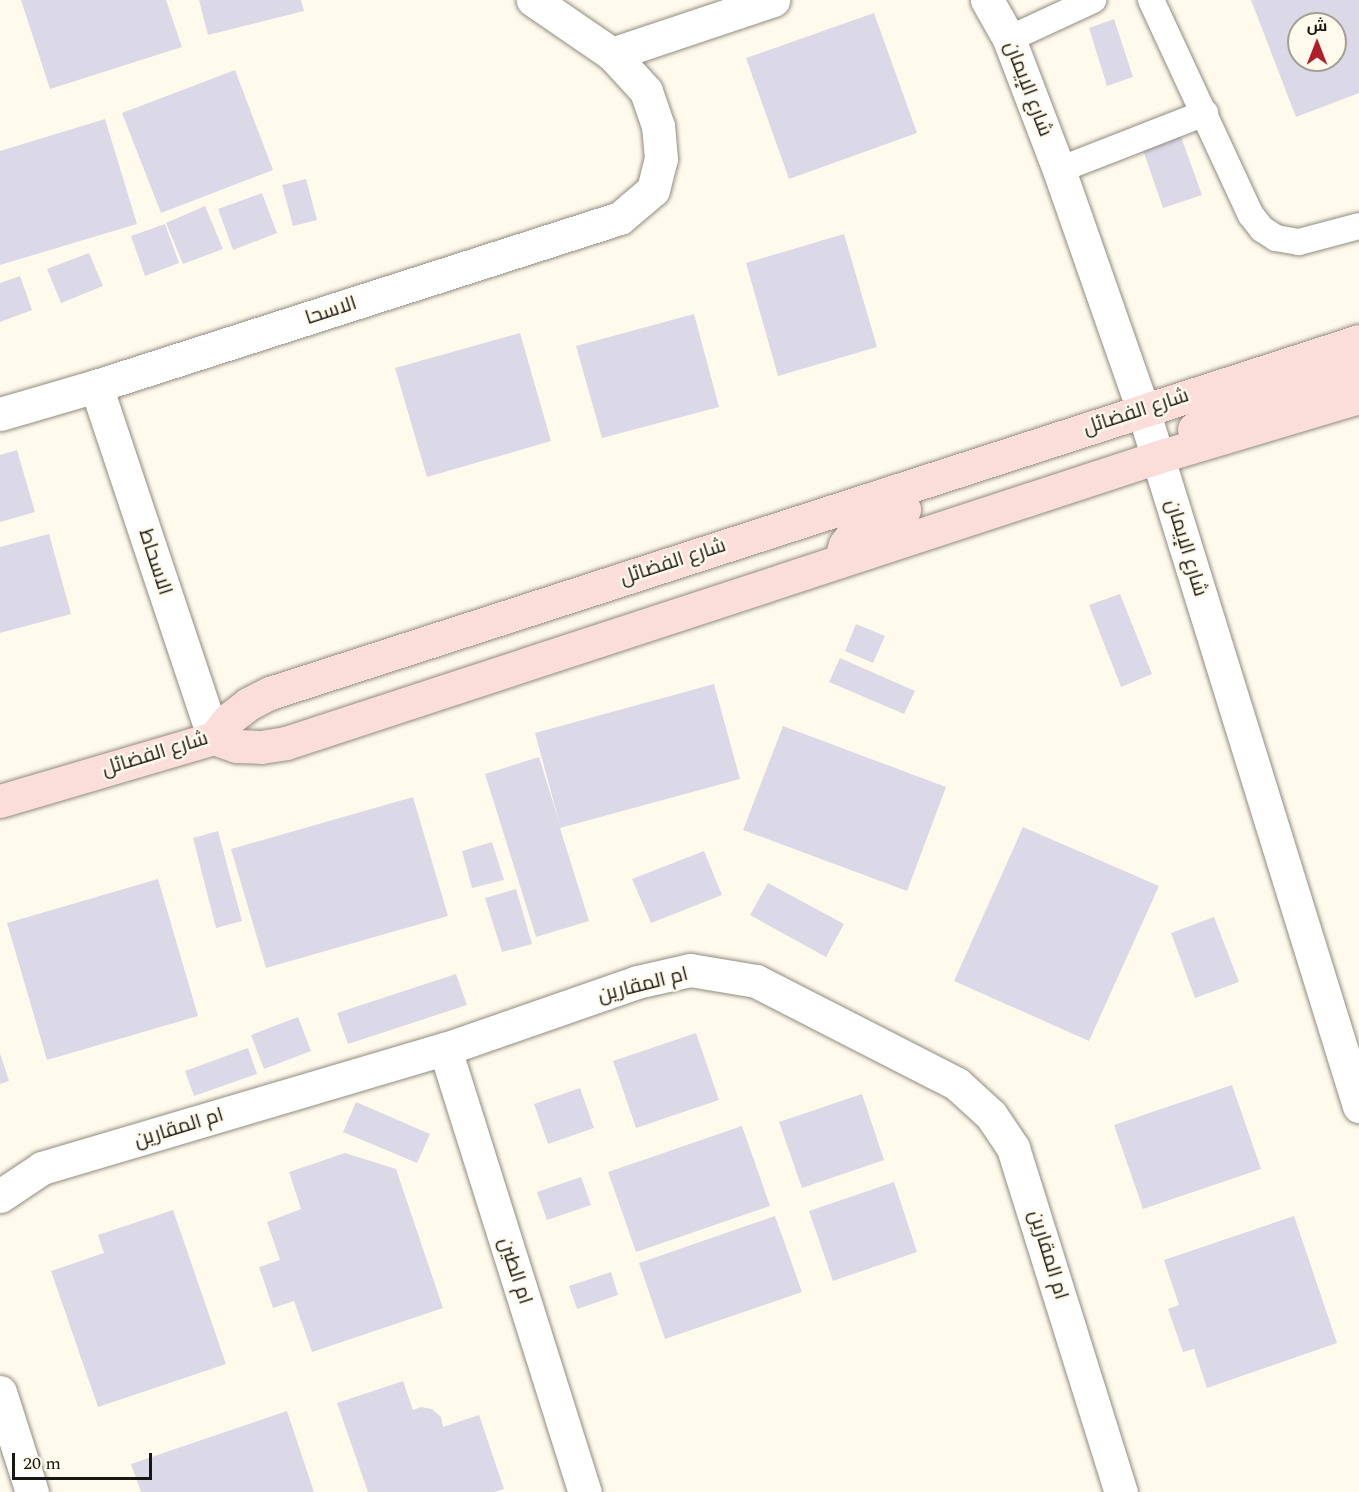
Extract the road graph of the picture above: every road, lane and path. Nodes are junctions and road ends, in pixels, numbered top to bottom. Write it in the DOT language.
graph roads {
  1 [pos="533,0"];
  2 [pos="773,0"];
  3 [pos="987,0"];
  4 [pos="1093,0"];
  5 [pos="1151,0"];
  6 [pos="1009,39"];
  7 [pos="612,54"];
  8 [pos="1205,113"];
  9 [pos="1059,170"];
  10 [pos="1359,226"];
  11 [pos="1359,341"];
  12 [pos="1359,371"];
  13 [pos="96,386"];
  14 [pos="1359,397"];
  15 [pos="1143,410"];
  16 [pos="0,414"];
  17 [pos="1158,457"];
  18 [pos="840,561"];
  19 [pos="214,738"];
  20 [pos="0,801"];
  21 [pos="445,1049"];
  22 [pos="1359,1106"];
  23 [pos="0,1196"];
  24 [pos="0,1392"];
  25 [pos="32,1492"];
  26 [pos="585,1492"];
  27 [pos="1121,1492"];
  1 -- 7 [label="street"];
  2 -- 7 [label="street"];
  3 -- 6 [label="street, شارع الإيمان"];
  4 -- 6 [label="lane"];
  5 -- 8 [label="lane"];
  6 -- 9 [label="street, شارع الإيمان"];
  7 -- 13 [label="street, الاسحا"];
  8 -- 9 [label="lane"];
  8 -- 10 [label="lane"];
  9 -- 15 [label="street, شارع الإيمان"];
  11 -- 15 [label="street, شارع الفضائل"];
  12 -- 17 [label="street"];
  13 -- 16 [label="street, الاسحا"];
  13 -- 19 [label="street, الاسحاط"];
  14 -- 17 [label="street"];
  15 -- 17 [label="street, شارع الإيمان"];
  15 -- 18 [label="street"];
  15 -- 19 [label="street, شارع الفضائل"];
  17 -- 18 [label="street"];
  17 -- 22 [label="street, شارع الإيمان"];
  18 -- 19 [label="street"];
  19 -- 20 [label="street, شارع الفضائل"];
  21 -- 23 [label="street, ام المقارين"];
  21 -- 26 [label="street, ام الطين"];
  21 -- 27 [label="street, ام المقارين"];
  24 -- 25 [label="street"];
}
